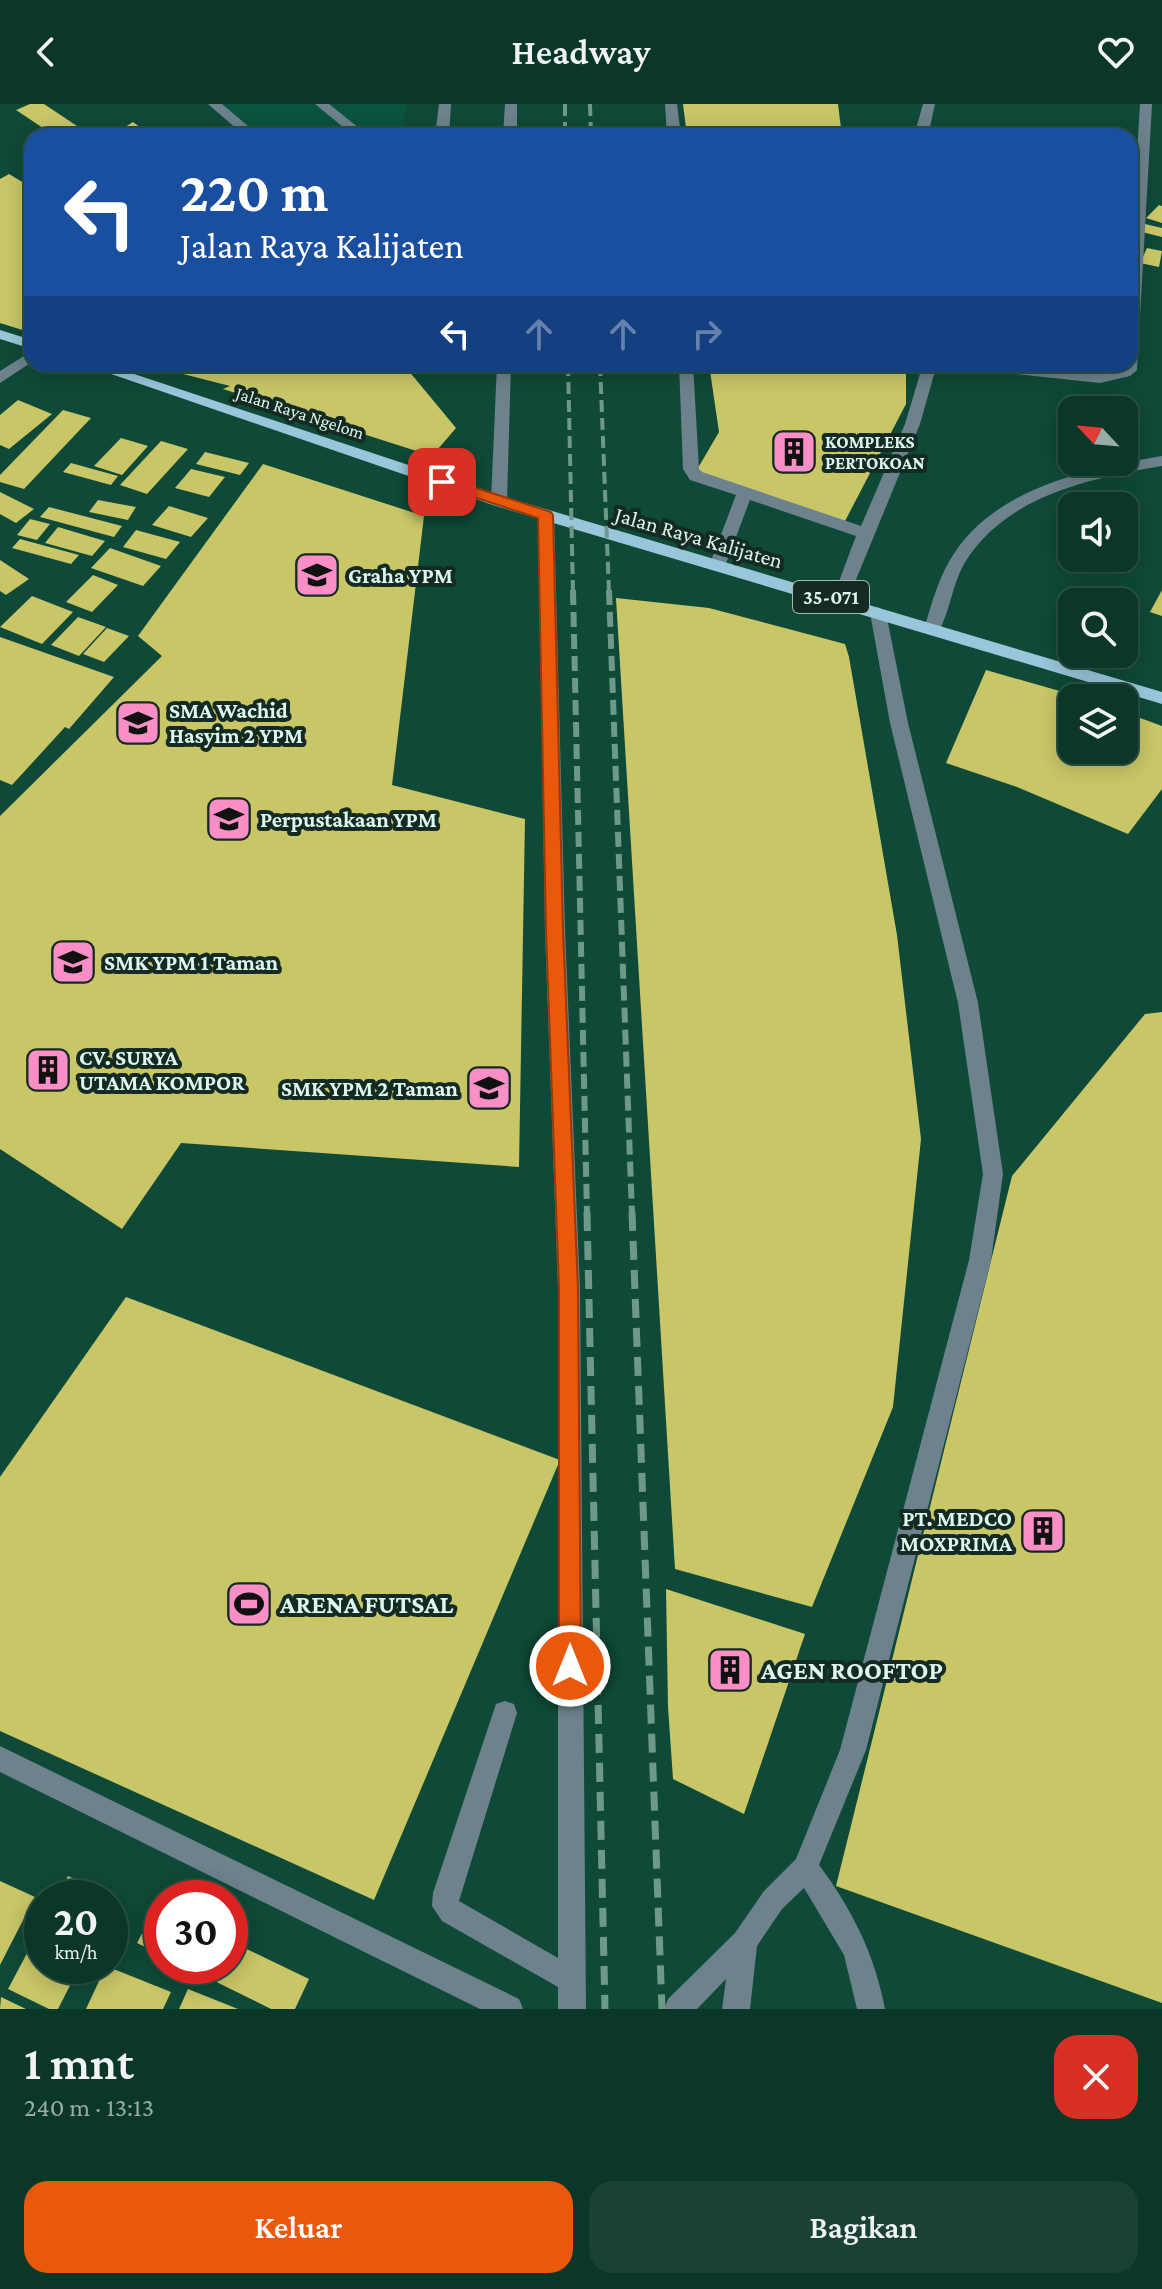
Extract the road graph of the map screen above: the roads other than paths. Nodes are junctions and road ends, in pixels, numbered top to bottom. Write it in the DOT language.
graph roads {
  1 [pos="214,104"];
  2 [pos="321,104"];
  3 [pos="445,104"];
  4 [pos="511,104"];
  5 [pos="671,104"];
  6 [pos="929,104"];
  7 [pos="1146,104"];
  8 [pos="243,128"];
  9 [pos="352,128"];
  10 [pos="443,128"];
  11 [pos="510,128"];
  12 [pos="673,128"];
  13 [pos="923,128"];
  14 [pos="1138,254"];
  15 [pos="0,334"];
  16 [pos="24,342"];
  17 [pos="24,361"];
  18 [pos="113,372"];
  19 [pos="504,372"];
  20 [pos="686,372"];
  21 [pos="928,372"];
  22 [pos="1038,372"];
  23 [pos="1126,372"];
  24 [pos="0,378"];
  25 [pos="1162,461"];
  26 [pos="745,493"];
  27 [pos="499,501"];
  28 [pos="546,515"];
  29 [pos="865,533"];
  30 [pos="717,566"];
  31 [pos="840,600"];
  32 [pos="878,613"];
  33 [pos="932,629"];
  34 [pos="1162,698"];
  35 [pos="505,1713"];
  36 [pos="0,1759"];
  37 [pos="805,1868"];
  38 [pos="744,1942"];
  39 [pos="572,1980"];
  40 [pos="509,2009"];
  41 [pos="572,2009"];
  42 [pos="678,2009"];
  43 [pos="736,2009"];
  44 [pos="871,2009"];
  1 -- 8 [label="street"];
  2 -- 9 [label="street"];
  3 -- 10 [label="street"];
  4 -- 11 [label="street"];
  5 -- 12 [label="street"];
  6 -- 13 [label="street"];
  7 -- 14 [label="street"];
  15 -- 16 [label="main road"];
  17 -- 24 [label="street"];
  18 -- 27 [label="main road, Jalan Raya Ngelom / 35-071"];
  19 -- 27 [label="street"];
  20 -- 26 [label="street"];
  21 -- 29 [label="street"];
  22 -- 23 [label="street"];
  25 -- 33 [label="street"];
  26 -- 29 [label="street"];
  26 -- 30 [label="street"];
  27 -- 28 [label="main road, Jalan Raya Kalijaten / 35-071"];
  28 -- 30 [label="main road, Jalan Raya Kalijaten / 35-071"];
  28 -- 39 [label="street"];
  29 -- 31 [label="street"];
  30 -- 31 [label="main road, Jalan Raya Kalijaten / 35-071"];
  31 -- 32 [label="main road, Jalan Raya Kalijaten / 35-071"];
  32 -- 33 [label="main road, Jalan Raya Kalijaten / 35-071"];
  32 -- 37 [label="street"];
  33 -- 34 [label="main road, Jalan Raya Kalijaten / 35-071"];
  35 -- 39 [label="street"];
  36 -- 40 [label="street"];
  37 -- 38 [label="street"];
  37 -- 44 [label="street"];
  38 -- 42 [label="street"];
  38 -- 43 [label="street"];
  39 -- 41 [label="street"];
}
